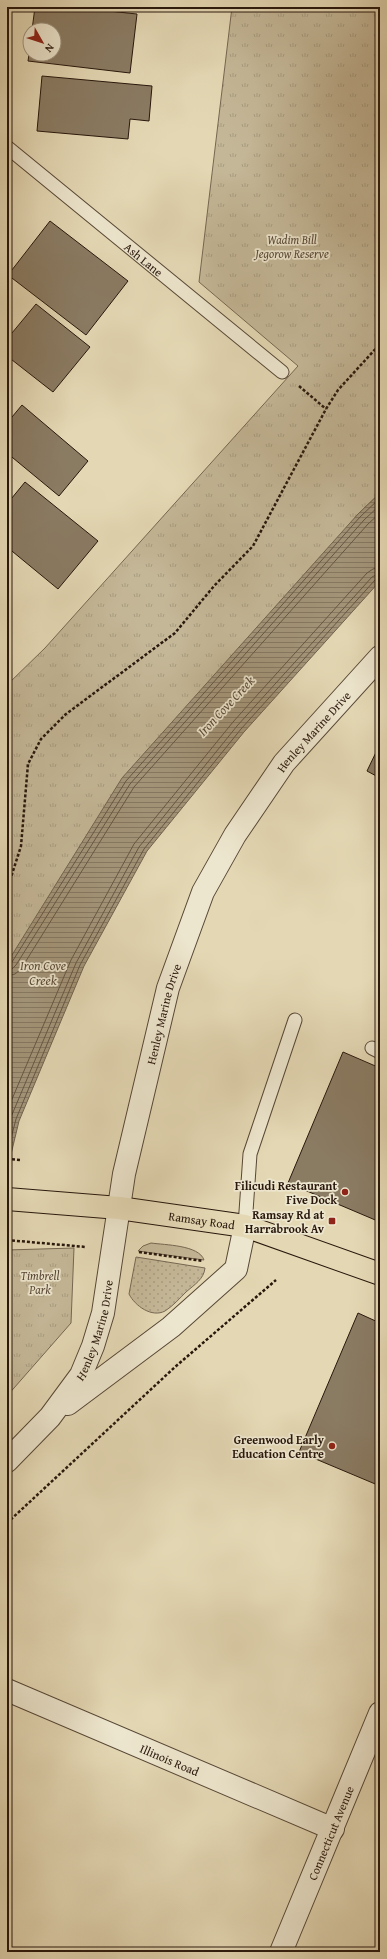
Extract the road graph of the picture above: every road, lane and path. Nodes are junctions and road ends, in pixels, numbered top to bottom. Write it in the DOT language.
graph roads {
  1 [pos="7,146"];
  2 [pos="380,344"];
  3 [pos="282,372"];
  4 [pos="326,409"];
  5 [pos="380,657"];
  6 [pos="7,890"];
  7 [pos="295,1020"];
  8 [pos="7,1159"];
  9 [pos="21,1160"];
  10 [pos="12,1199"];
  11 [pos="119,1208"];
  12 [pos="245,1226"];
  13 [pos="7,1240"];
  14 [pos="91,1248"];
  15 [pos="133,1251"];
  16 [pos="204,1261"];
  17 [pos="380,1274"];
  18 [pos="276,1280"];
  19 [pos="50,1417"];
  20 [pos="7,1461"];
  21 [pos="7,1523"];
  22 [pos="7,1690"];
  23 [pos="380,1713"];
  24 [pos="333,1829"];
  25 [pos="281,1952"];
  1 -- 3 [label="lane, Ash Lane"];
  2 -- 4 [label="path"];
  3 -- 4 [label="path"];
  4 -- 6 [label="path"];
  5 -- 11 [label="street, Henley Marine Drive"];
  7 -- 12 [label="lane"];
  8 -- 9 [label="path"];
  10 -- 11 [label="main road, Ramsay Road"];
  11 -- 12 [label="main road, Ramsay Road"];
  11 -- 19 [label="street, Henley Marine Drive"];
  12 -- 17 [label="main road, Ramsay Road"];
  12 -- 19 [label="street, Henley Marine Drive"];
  13 -- 14 [label="path"];
  15 -- 16 [label="path"];
  18 -- 21 [label="path"];
  19 -- 20 [label="street, Henley Marine Drive"];
  22 -- 24 [label="street, Illinois Road"];
  23 -- 24 [label="street, Connecticut Avenue"];
  24 -- 25 [label="street, Connecticut Avenue"];
}
